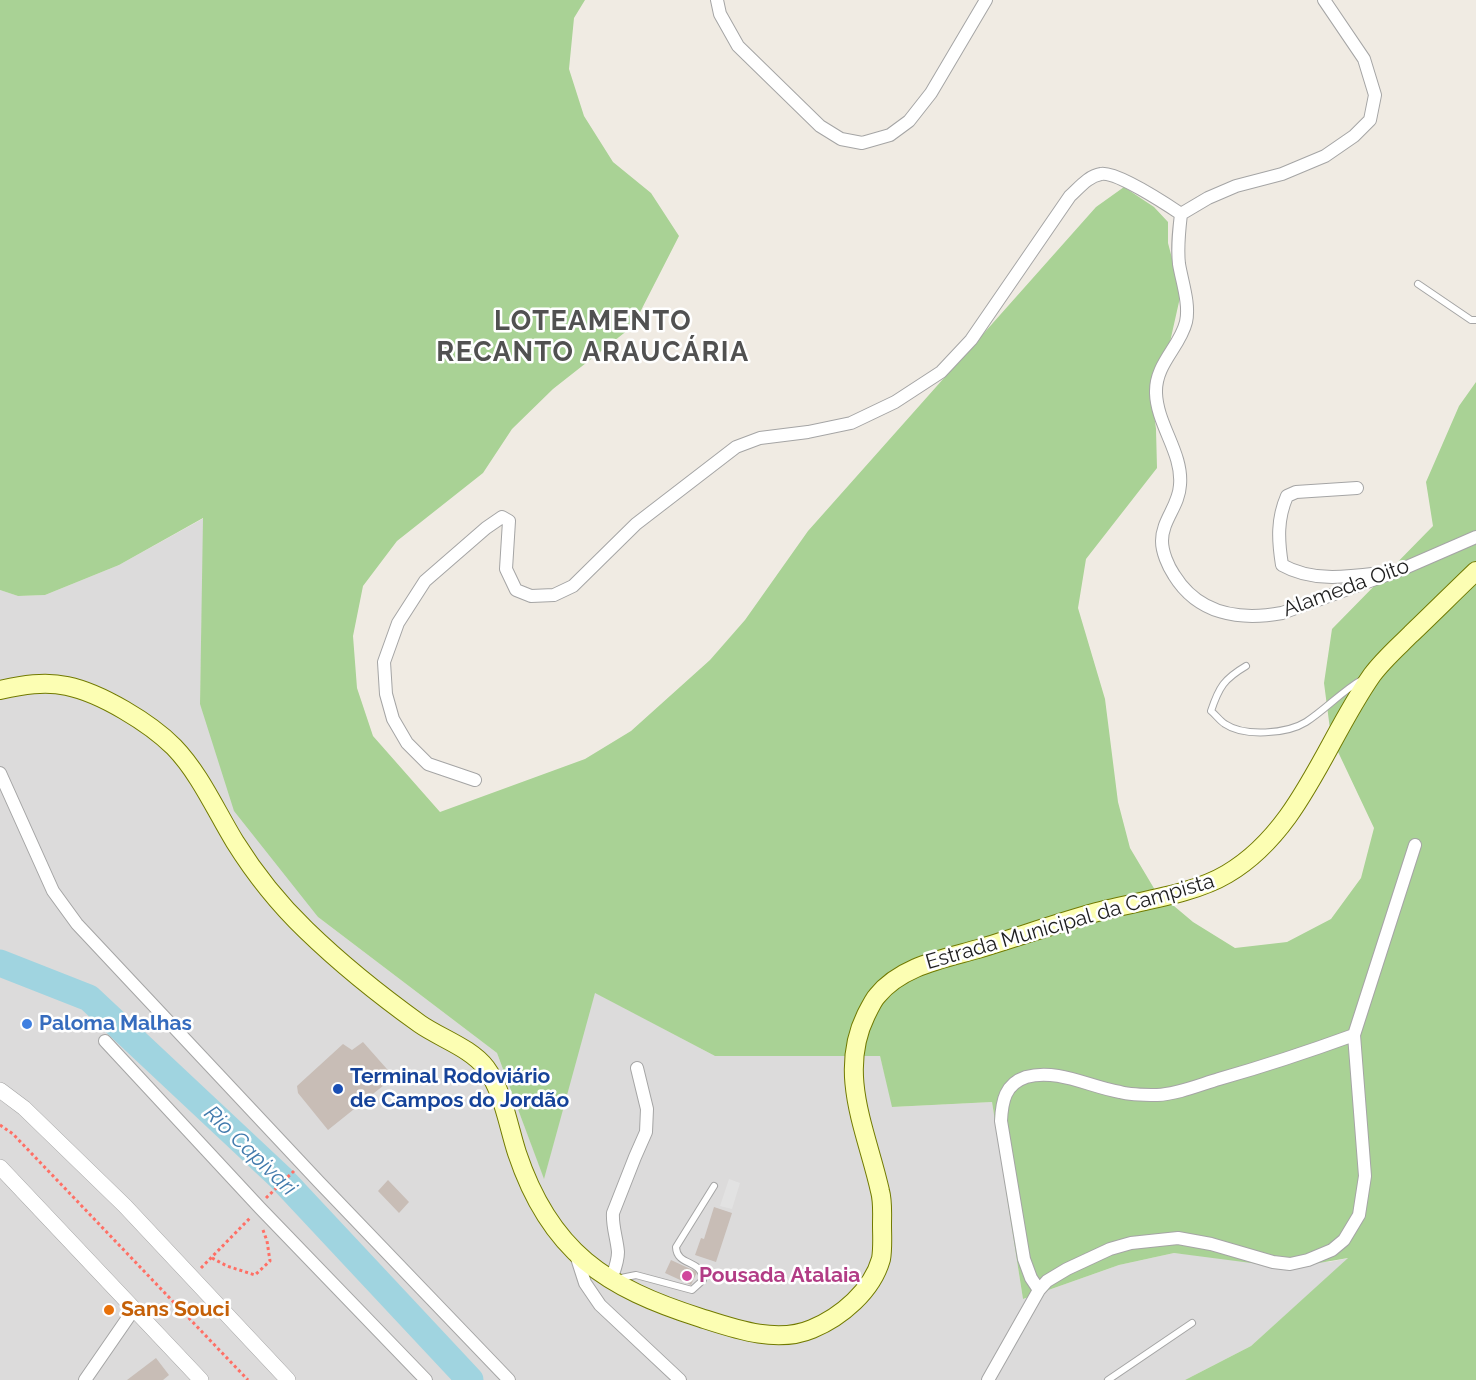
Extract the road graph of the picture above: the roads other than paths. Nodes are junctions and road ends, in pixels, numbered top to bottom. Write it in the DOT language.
graph roads {
  1 [pos="717,0"];
  2 [pos="986,0"];
  3 [pos="1324,0"];
  4 [pos="1182,214"];
  5 [pos="1418,284"];
  6 [pos="1476,320"];
  7 [pos="1357,488"];
  8 [pos="1476,537"];
  9 [pos="1400,570"];
  10 [pos="1476,571"];
  11 [pos="1246,666"];
  12 [pos="1373,673"];
  13 [pos="0,690"];
  14 [pos="0,773"];
  15 [pos="475,780"];
  16 [pos="1415,845"];
  17 [pos="1354,1035"];
  18 [pos="105,1041"];
  19 [pos="637,1068"];
  20 [pos="0,1090"];
  21 [pos="0,1167"];
  22 [pos="714,1186"];
  23 [pos="576,1254"];
  24 [pos="611,1280"];
  25 [pos="1039,1290"];
  26 [pos="134,1309"];
  27 [pos="1192,1323"];
  28 [pos="85,1380"];
  29 [pos="201,1380"];
  30 [pos="288,1380"];
  31 [pos="426,1380"];
  32 [pos="509,1380"];
  33 [pos="680,1380"];
  34 [pos="988,1380"];
  35 [pos="1108,1380"];
  1 -- 2 [label="street"];
  3 -- 4 [label="street"];
  4 -- 9 [label="street, Alameda Oito"];
  4 -- 15 [label="street"];
  5 -- 6 [label="lane"];
  7 -- 9 [label="street"];
  8 -- 9 [label="street, Alameda Oito"];
  10 -- 12 [label="main road, Estrada Municipal da Campista"];
  11 -- 12 [label="lane"];
  12 -- 24 [label="main road, Estrada Municipal da Campista"];
  13 -- 23 [label="main road, Estrada Municipal da Campista"];
  14 -- 32 [label="street"];
  16 -- 17 [label="street"];
  17 -- 25 [label="street"];
  17 -- 25 [label="street"];
  18 -- 31 [label="street"];
  19 -- 24 [label="street"];
  20 -- 30 [label="street"];
  21 -- 26 [label="street"];
  22 -- 24 [label="lane"];
  23 -- 24 [label="main road, Estrada Municipal da Campista"];
  23 -- 33 [label="street"];
  25 -- 34 [label="street"];
  26 -- 28 [label="street"];
  26 -- 29 [label="street"];
  27 -- 35 [label="lane"];
}
